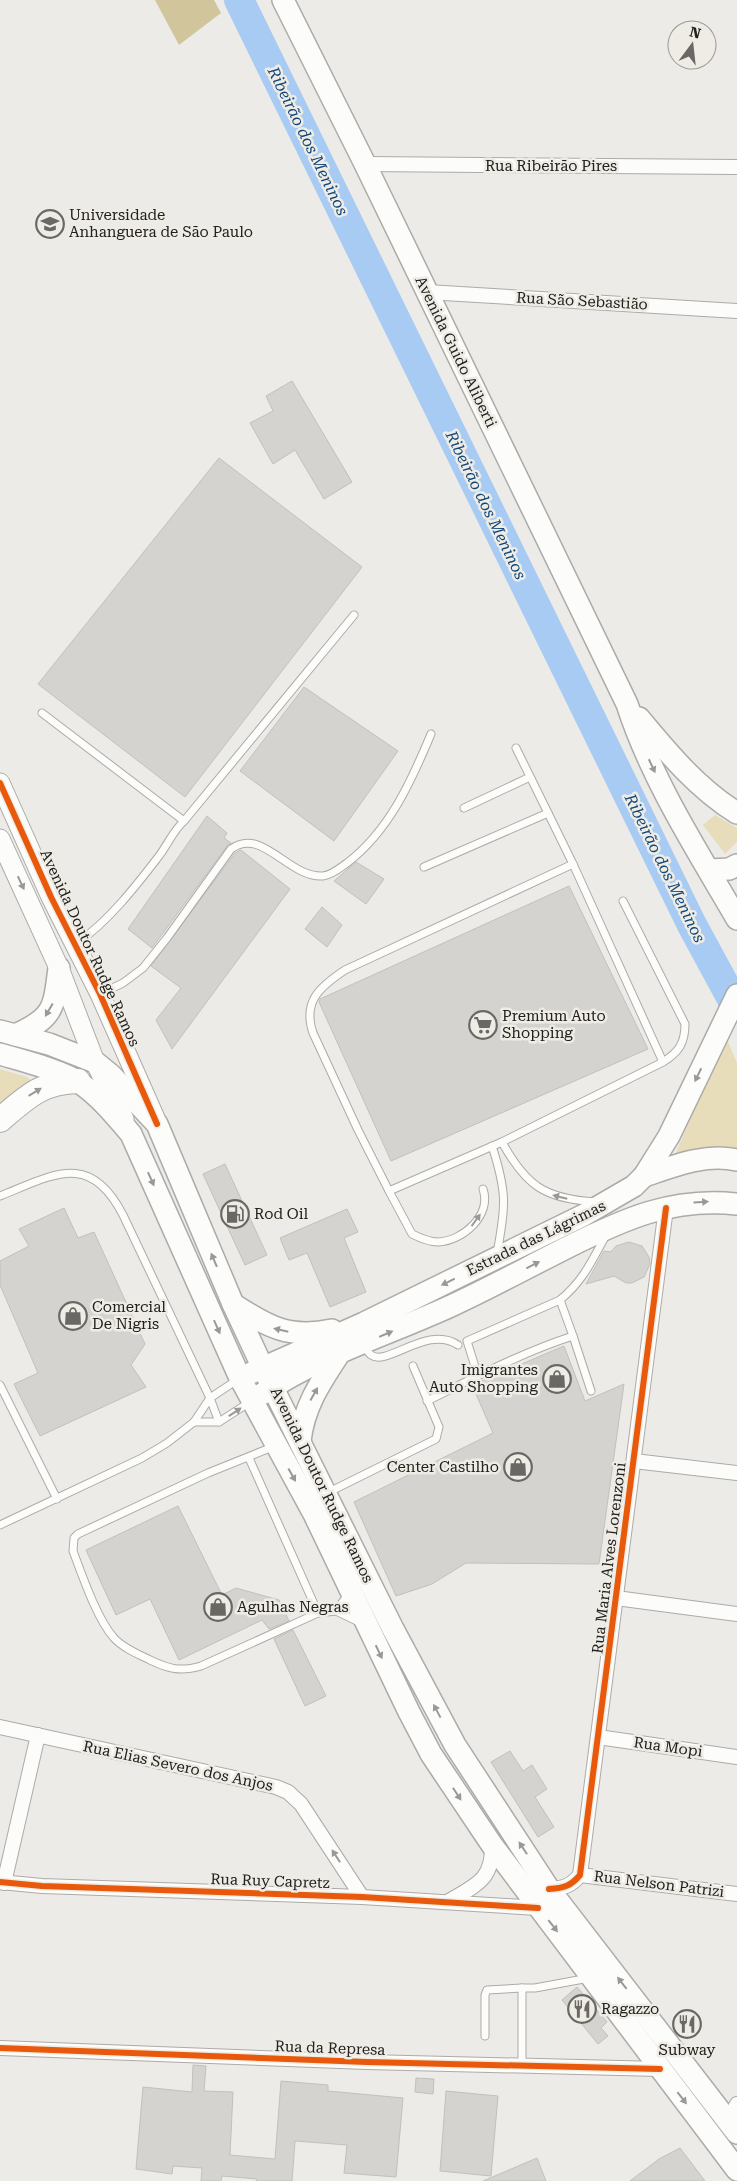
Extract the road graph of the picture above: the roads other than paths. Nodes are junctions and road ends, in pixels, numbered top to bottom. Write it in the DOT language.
graph roads {
  1 [pos="283,0"];
  2 [pos="365,164"];
  3 [pos="737,167"];
  4 [pos="427,292"];
  5 [pos="737,310"];
  6 [pos="354,615"];
  7 [pos="627,704"];
  8 [pos="42,713"];
  9 [pos="430,734"];
  10 [pos="516,748"];
  11 [pos="530,777"];
  12 [pos="0,783"];
  13 [pos="464,808"];
  14 [pos="548,813"];
  15 [pos="737,813"];
  16 [pos="184,822"];
  17 [pos="0,839"];
  18 [pos="574,864"];
  19 [pos="737,865"];
  20 [pos="424,867"];
  21 [pos="709,870"];
  22 [pos="623,901"];
  23 [pos="737,919"];
  24 [pos="74,945"];
  25 [pos="57,962"];
  26 [pos="100,994"];
  27 [pos="737,995"];
  28 [pos="8,1033"];
  29 [pos="0,1054"];
  30 [pos="95,1062"];
  31 [pos="664,1062"];
  32 [pos="78,1081"];
  33 [pos="0,1120"];
  34 [pos="157,1124"];
  35 [pos="131,1134"];
  36 [pos="502,1142"];
  37 [pos="492,1146"];
  38 [pos="737,1160"];
  39 [pos="644,1176"];
  40 [pos="483,1189"];
  41 [pos="389,1191"];
  42 [pos="0,1196"];
  43 [pos="608,1202"];
  44 [pos="737,1204"];
  45 [pos="666,1208"];
  46 [pos="611,1226"];
  47 [pos="496,1258"];
  48 [pos="560,1300"];
  49 [pos="233,1304"];
  50 [pos="364,1334"];
  51 [pos="574,1336"];
  52 [pos="458,1345"];
  53 [pos="341,1351"];
  54 [pos="262,1366"];
  55 [pos="413,1366"];
  56 [pos="478,1376"];
  57 [pos="240,1378"];
  58 [pos="0,1385"];
  59 [pos="274,1386"];
  60 [pos="591,1391"];
  61 [pos="210,1398"];
  62 [pos="427,1401"];
  63 [pos="251,1402"];
  64 [pos="194,1422"];
  65 [pos="219,1422"];
  66 [pos="300,1440"];
  67 [pos="276,1446"];
  68 [pos="249,1458"];
  69 [pos="634,1461"];
  70 [pos="737,1473"];
  71 [pos="335,1489"];
  72 [pos="57,1499"];
  73 [pos="0,1526"];
  74 [pos="350,1592"];
  75 [pos="616,1598"];
  76 [pos="336,1611"];
  77 [pos="318,1613"];
  78 [pos="737,1614"];
  79 [pos="367,1626"];
  80 [pos="0,1727"];
  81 [pos="38,1736"];
  82 [pos="598,1737"];
  83 [pos="737,1757"];
  84 [pos="492,1845"];
  85 [pos="580,1875"];
  86 [pos="2,1883"];
  87 [pos="549,1889"];
  88 [pos="737,1894"];
  89 [pos="362,1897"];
  90 [pos="449,1901"];
  91 [pos="538,1908"];
  92 [pos="592,1978"];
  93 [pos="522,1988"];
  94 [pos="485,2036"];
  95 [pos="0,2048"];
  96 [pos="522,2067"];
  97 [pos="660,2069"];
  98 [pos="734,2119"];
  99 [pos="737,2170"];
  1 -- 2 [label="main road, Avenida Guido Aliberti"];
  2 -- 3 [label="street, Rua Ribeirão Pires"];
  2 -- 4 [label="main road, Avenida Guido Aliberti"];
  4 -- 5 [label="street, Rua São Sebastião"];
  4 -- 7 [label="main road, Avenida Guido Aliberti"];
  6 -- 16 [label="lane"];
  7 -- 15 [label="main road, Avenida Guido Aliberti"];
  7 -- 21 [label="main road, Avenida Guido Aliberti, one-way"];
  8 -- 16 [label="lane"];
  9 -- 26 [label="lane"];
  10 -- 11 [label="lane"];
  11 -- 13 [label="lane"];
  11 -- 14 [label="lane"];
  12 -- 24 [label="street, Avenida Doutor Rudge Ramos"];
  14 -- 18 [label="lane"];
  14 -- 20 [label="lane"];
  16 -- 24 [label="lane"];
  17 -- 25 [label="street, Avenida Doutor Rudge Ramos, one-way"];
  18 -- 31 [label="lane"];
  18 -- 41 [label="lane"];
  19 -- 21 [label="main road"];
  21 -- 23 [label="main road, Avenida Guido Aliberti"];
  22 -- 31 [label="lane"];
  24 -- 25 [label="street"];
  24 -- 26 [label="street, Avenida Doutor Rudge Ramos"];
  25 -- 28 [label="main road, one-way"];
  25 -- 30 [label="street, Avenida Doutor Rudge Ramos"];
  26 -- 34 [label="street, Avenida Doutor Rudge Ramos"];
  27 -- 39 [label="main road, Estrada das Lágrimas, one-way"];
  28 -- 30 [label="main road"];
  29 -- 32 [label="main road"];
  30 -- 34 [label="main road"];
  30 -- 35 [label="street, Avenida Doutor Rudge Ramos"];
  31 -- 36 [label="lane"];
  33 -- 32 [label="highway, one-way"];
  32 -- 35 [label="main road"];
  49 -- 34 [label="main road, Avenida Doutor Rudge Ramos, one-way"];
  35 -- 57 [label="main road, Avenida Doutor Rudge Ramos, one-way"];
  36 -- 37 [label="lane"];
  43 -- 36 [label="lane, one-way"];
  37 -- 41 [label="lane"];
  37 -- 47 [label="lane"];
  38 -- 39 [label="main road"];
  39 -- 43 [label="main road, Estrada das Lágrimas"];
  41 -- 40 [label="lane, one-way"];
  42 -- 61 [label="lane"];
  43 -- 47 [label="main road, Estrada das Lágrimas"];
  45 -- 44 [label="main road, Estrada das Lágrimas, one-way"];
  45 -- 46 [label="main road, Estrada das Lágrimas"];
  45 -- 69 [label="street, Rua Maria Alves Lorenzoni"];
  46 -- 48 [label="lane"];
  50 -- 46 [label="main road, Estrada das Lágrimas, one-way"];
  47 -- 50 [label="main road, Estrada das Lágrimas, one-way"];
  48 -- 51 [label="lane"];
  48 -- 56 [label="lane"];
  50 -- 49 [label="main road, one-way"];
  49 -- 54 [label="main road, Avenida Doutor Rudge Ramos"];
  50 -- 52 [label="lane"];
  50 -- 53 [label="main road, Estrada das Lágrimas"];
  50 -- 54 [label="main road, Estrada das Lágrimas"];
  51 -- 56 [label="lane"];
  51 -- 60 [label="lane"];
  53 -- 59 [label="main road, Estrada das Lágrimas"];
  66 -- 53 [label="main road, one-way"];
  54 -- 57 [label="main road, Estrada das Lágrimas"];
  54 -- 59 [label="main road, Avenida Doutor Rudge Ramos"];
  55 -- 62 [label="lane"];
  56 -- 62 [label="lane"];
  57 -- 61 [label="lane"];
  57 -- 63 [label="main road, Avenida Doutor Rudge Ramos"];
  58 -- 72 [label="lane"];
  59 -- 63 [label="main road, Estrada das Lágrimas"];
  59 -- 66 [label="main road, Avenida Doutor Rudge Ramos"];
  61 -- 64 [label="lane"];
  61 -- 65 [label="lane"];
  62 -- 71 [label="lane"];
  65 -- 63 [label="lane, one-way"];
  63 -- 67 [label="main road, Avenida Doutor Rudge Ramos"];
  64 -- 65 [label="lane"];
  64 -- 72 [label="lane"];
  87 -- 66 [label="main road, Avenida Doutor Rudge Ramos, one-way"];
  67 -- 68 [label="lane"];
  67 -- 74 [label="main road, Avenida Doutor Rudge Ramos, one-way"];
  68 -- 77 [label="lane"];
  68 -- 77 [label="lane"];
  69 -- 70 [label="street"];
  69 -- 75 [label="street, Rua Maria Alves Lorenzoni"];
  72 -- 73 [label="lane"];
  74 -- 76 [label="lane"];
  74 -- 79 [label="main road, Avenida Doutor Rudge Ramos"];
  75 -- 78 [label="street"];
  75 -- 82 [label="street, Rua Maria Alves Lorenzoni"];
  76 -- 77 [label="lane"];
  76 -- 79 [label="lane"];
  79 -- 84 [label="main road, Avenida Doutor Rudge Ramos, one-way"];
  80 -- 81 [label="street, Rua Elias Severo dos Anjos"];
  81 -- 86 [label="street"];
  89 -- 81 [label="street, Rua Elias Severo dos Anjos, one-way"];
  82 -- 83 [label="street, Rua Mopi"];
  82 -- 85 [label="street, Rua Maria Alves Lorenzoni"];
  84 -- 90 [label="street"];
  84 -- 91 [label="main road, Avenida Doutor Rudge Ramos"];
  85 -- 87 [label="street"];
  85 -- 88 [label="street, Rua Nelson Patrizi"];
  86 -- 89 [label="street, Rua Ruy Capretz"];
  98 -- 87 [label="main road, Avenida Doutor Rudge Ramos, one-way"];
  89 -- 90 [label="street, Rua Ruy Capretz"];
  90 -- 91 [label="street, Rua Ruy Capretz"];
  91 -- 92 [label="main road, Avenida Doutor Rudge Ramos, one-way"];
  92 -- 93 [label="lane"];
  92 -- 97 [label="main road, Avenida Doutor Rudge Ramos"];
  93 -- 94 [label="lane"];
  93 -- 96 [label="lane"];
  95 -- 96 [label="street, Rua da Represa"];
  96 -- 97 [label="street, Rua da Represa"];
  97 -- 99 [label="main road, Avenida Doutor Rudge Ramos, one-way"];
}
